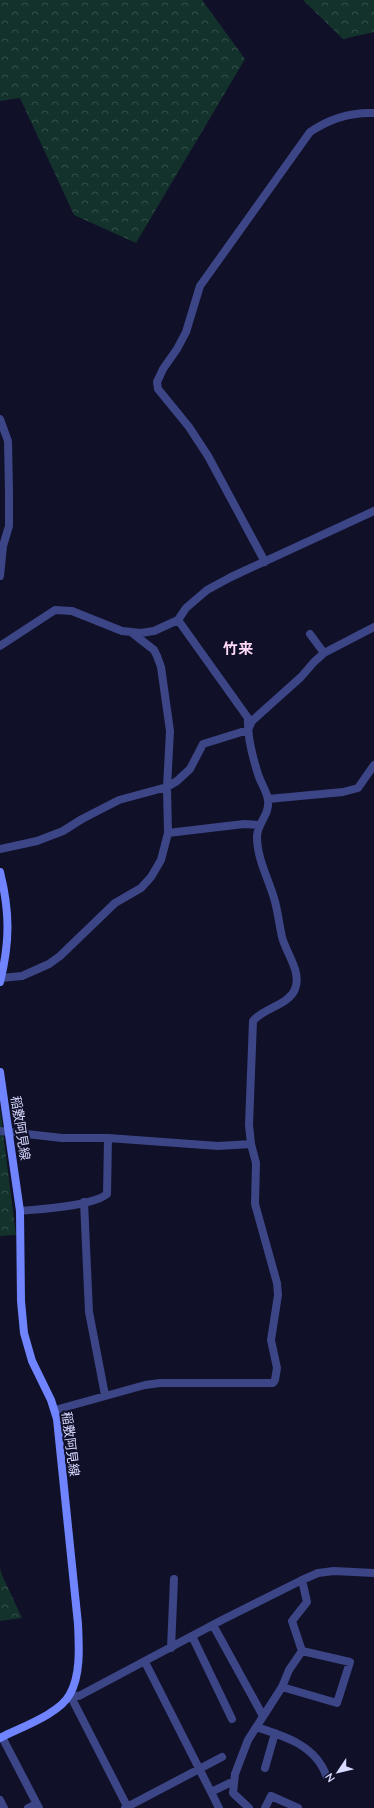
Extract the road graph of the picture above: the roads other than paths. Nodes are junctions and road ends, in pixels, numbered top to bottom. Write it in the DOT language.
graph roads {
  1 [pos="374,113"];
  2 [pos="0,419"];
  3 [pos="374,511"];
  4 [pos="265,562"];
  5 [pos="0,576"];
  6 [pos="178,620"];
  7 [pos="374,627"];
  8 [pos="131,632"];
  9 [pos="310,634"];
  10 [pos="0,646"];
  11 [pos="324,654"];
  12 [pos="248,730"];
  13 [pos="374,765"];
  14 [pos="167,788"];
  15 [pos="268,800"];
  16 [pos="259,825"];
  17 [pos="168,833"];
  18 [pos="0,849"];
  19 [pos="0,872"];
  20 [pos="1,980"];
  21 [pos="0,1072"];
  22 [pos="0,1132"];
  23 [pos="10,1132"];
  24 [pos="108,1138"];
  25 [pos="251,1144"];
  26 [pos="84,1202"];
  27 [pos="20,1211"];
  28 [pos="104,1395"];
  29 [pos="55,1410"];
  30 [pos="374,1573"];
  31 [pos="174,1579"];
  32 [pos="302,1580"];
  33 [pos="213,1624"];
  34 [pos="192,1636"];
  35 [pos="171,1648"];
  36 [pos="302,1651"];
  37 [pos="145,1662"];
  38 [pos="282,1687"];
  39 [pos="70,1694"];
  40 [pos="263,1716"];
  41 [pos="232,1719"];
  42 [pos="256,1727"];
  43 [pos="275,1733"];
  44 [pos="1,1738"];
  45 [pos="222,1757"];
  46 [pos="265,1768"];
  47 [pos="200,1770"];
  48 [pos="326,1775"];
  49 [pos="234,1781"];
  50 [pos="211,1792"];
  51 [pos="0,1800"];
  52 [pos="37,1806"];
  53 [pos="4,1808"];
  54 [pos="28,1808"];
  55 [pos="127,1808"];
  56 [pos="219,1808"];
  57 [pos="249,1808"];
  58 [pos="264,1808"];
  59 [pos="298,1808"];
  1 -- 4 [label="street"];
  2 -- 5 [label="street"];
  3 -- 4 [label="street"];
  4 -- 6 [label="street"];
  6 -- 8 [label="street"];
  6 -- 12 [label="street"];
  7 -- 11 [label="street"];
  8 -- 10 [label="street"];
  8 -- 14 [label="street"];
  9 -- 11 [label="street"];
  11 -- 12 [label="street"];
  12 -- 14 [label="street"];
  12 -- 15 [label="street"];
  13 -- 15 [label="street"];
  14 -- 17 [label="street"];
  14 -- 18 [label="street"];
  15 -- 16 [label="street"];
  16 -- 17 [label="street"];
  16 -- 25 [label="street"];
  17 -- 20 [label="street"];
  19 -- 20 [label="main road"];
  21 -- 23 [label="main road, 稲敷阿見線"];
  22 -- 23 [label="street"];
  23 -- 24 [label="street"];
  23 -- 27 [label="main road, 稲敷阿見線"];
  24 -- 25 [label="street"];
  24 -- 26 [label="street"];
  25 -- 28 [label="street"];
  26 -- 27 [label="street"];
  26 -- 28 [label="street"];
  27 -- 29 [label="main road, 稲敷阿見線"];
  28 -- 29 [label="street"];
  29 -- 39 [label="main road, 稲敷阿見線"];
  30 -- 32 [label="street"];
  31 -- 35 [label="street"];
  32 -- 33 [label="street"];
  32 -- 36 [label="street"];
  33 -- 34 [label="street"];
  33 -- 40 [label="street"];
  34 -- 35 [label="street"];
  34 -- 41 [label="street"];
  35 -- 37 [label="street"];
  36 -- 38 [label="street"];
  36 -- 38 [label="street"];
  37 -- 39 [label="street"];
  37 -- 47 [label="street"];
  38 -- 40 [label="street"];
  39 -- 44 [label="main road"];
  39 -- 55 [label="street"];
  40 -- 42 [label="street"];
  42 -- 43 [label="street"];
  42 -- 49 [label="street"];
  43 -- 46 [label="street"];
  43 -- 48 [label="street"];
  44 -- 52 [label="street"];
  45 -- 47 [label="street"];
  47 -- 50 [label="street"];
  47 -- 55 [label="street"];
  49 -- 50 [label="street"];
  49 -- 57 [label="street"];
  50 -- 56 [label="street"];
  51 -- 53 [label="street"];
  52 -- 54 [label="street"];
  58 -- 59 [label="street"];
}
